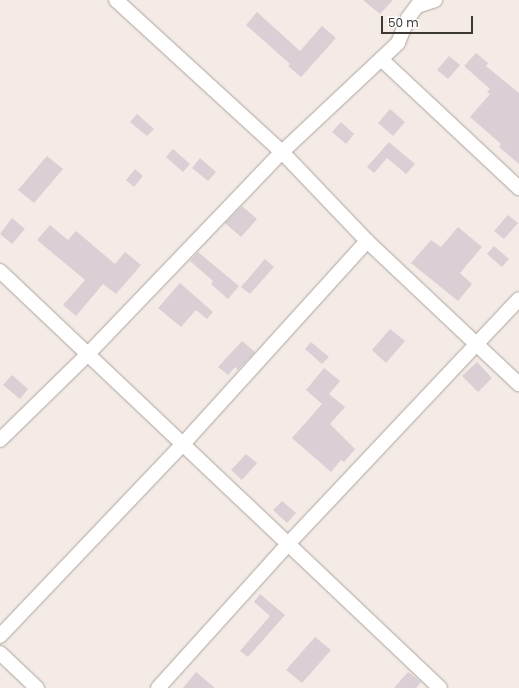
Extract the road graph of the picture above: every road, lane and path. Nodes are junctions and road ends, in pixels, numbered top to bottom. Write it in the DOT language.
graph roads {
  1 [pos="116,0"];
  2 [pos="435,0"];
  3 [pos="381,59"];
  4 [pos="282,152"];
  5 [pos="519,188"];
  6 [pos="367,241"];
  7 [pos="0,271"];
  8 [pos="519,299"];
  9 [pos="477,345"];
  10 [pos="88,354"];
  11 [pos="519,384"];
  12 [pos="0,440"];
  13 [pos="183,444"];
  14 [pos="290,543"];
  15 [pos="0,636"];
  16 [pos="0,653"];
  17 [pos="37,688"];
  18 [pos="158,688"];
  19 [pos="440,688"];
  1 -- 4 [label="street"];
  2 -- 3 [label="street"];
  3 -- 4 [label="street"];
  3 -- 5 [label="street"];
  4 -- 6 [label="street"];
  4 -- 10 [label="street"];
  6 -- 9 [label="street"];
  6 -- 13 [label="street"];
  7 -- 10 [label="street"];
  8 -- 9 [label="street"];
  9 -- 11 [label="street"];
  9 -- 14 [label="street"];
  10 -- 12 [label="street"];
  10 -- 13 [label="street"];
  13 -- 14 [label="street"];
  13 -- 15 [label="street"];
  14 -- 18 [label="street"];
  14 -- 19 [label="street"];
  16 -- 17 [label="street"];
}
